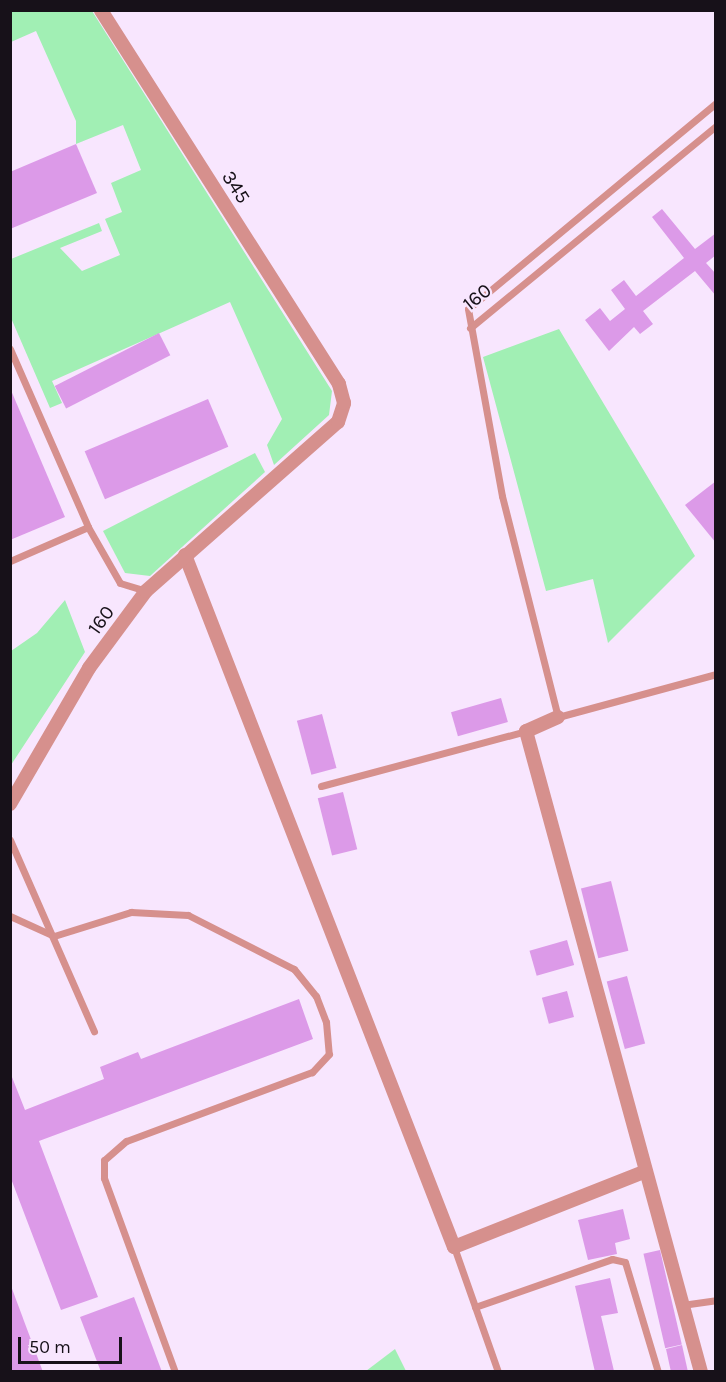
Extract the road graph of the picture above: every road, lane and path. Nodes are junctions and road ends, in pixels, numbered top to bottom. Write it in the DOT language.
graph roads {
  1 [pos="100,10"];
  2 [pos="716,103"];
  3 [pos="716,126"];
  4 [pos="470,328"];
  5 [pos="10,348"];
  6 [pos="339,384"];
  7 [pos="88,527"];
  8 [pos="185,555"];
  9 [pos="10,561"];
  10 [pos="146,591"];
  11 [pos="716,674"];
  12 [pos="558,717"];
  13 [pos="526,731"];
  14 [pos="321,786"];
  15 [pos="10,804"];
  16 [pos="10,840"];
  17 [pos="10,916"];
  18 [pos="54,936"];
  19 [pos="94,1031"];
  20 [pos="646,1171"];
  21 [pos="454,1247"];
  22 [pos="716,1300"];
  23 [pos="682,1305"];
  24 [pos="475,1307"];
  25 [pos="176,1371"];
  26 [pos="498,1371"];
  27 [pos="658,1371"];
  28 [pos="701,1371"];
  1 -- 6 [label="street, 345"];
  2 -- 4 [label="lane, 160"];
  3 -- 4 [label="lane, 160"];
  4 -- 12 [label="lane"];
  5 -- 7 [label="lane"];
  6 -- 8 [label="street, 160"];
  7 -- 9 [label="lane"];
  7 -- 10 [label="lane"];
  8 -- 10 [label="street, 160"];
  8 -- 21 [label="street"];
  10 -- 15 [label="street, 160"];
  11 -- 12 [label="lane"];
  12 -- 13 [label="street"];
  13 -- 14 [label="lane"];
  13 -- 20 [label="street"];
  16 -- 18 [label="lane"];
  17 -- 18 [label="lane"];
  18 -- 19 [label="lane"];
  18 -- 25 [label="lane"];
  20 -- 21 [label="street"];
  20 -- 23 [label="street"];
  21 -- 24 [label="lane"];
  22 -- 23 [label="lane"];
  23 -- 28 [label="street"];
  24 -- 26 [label="lane"];
  24 -- 27 [label="lane"];
}
